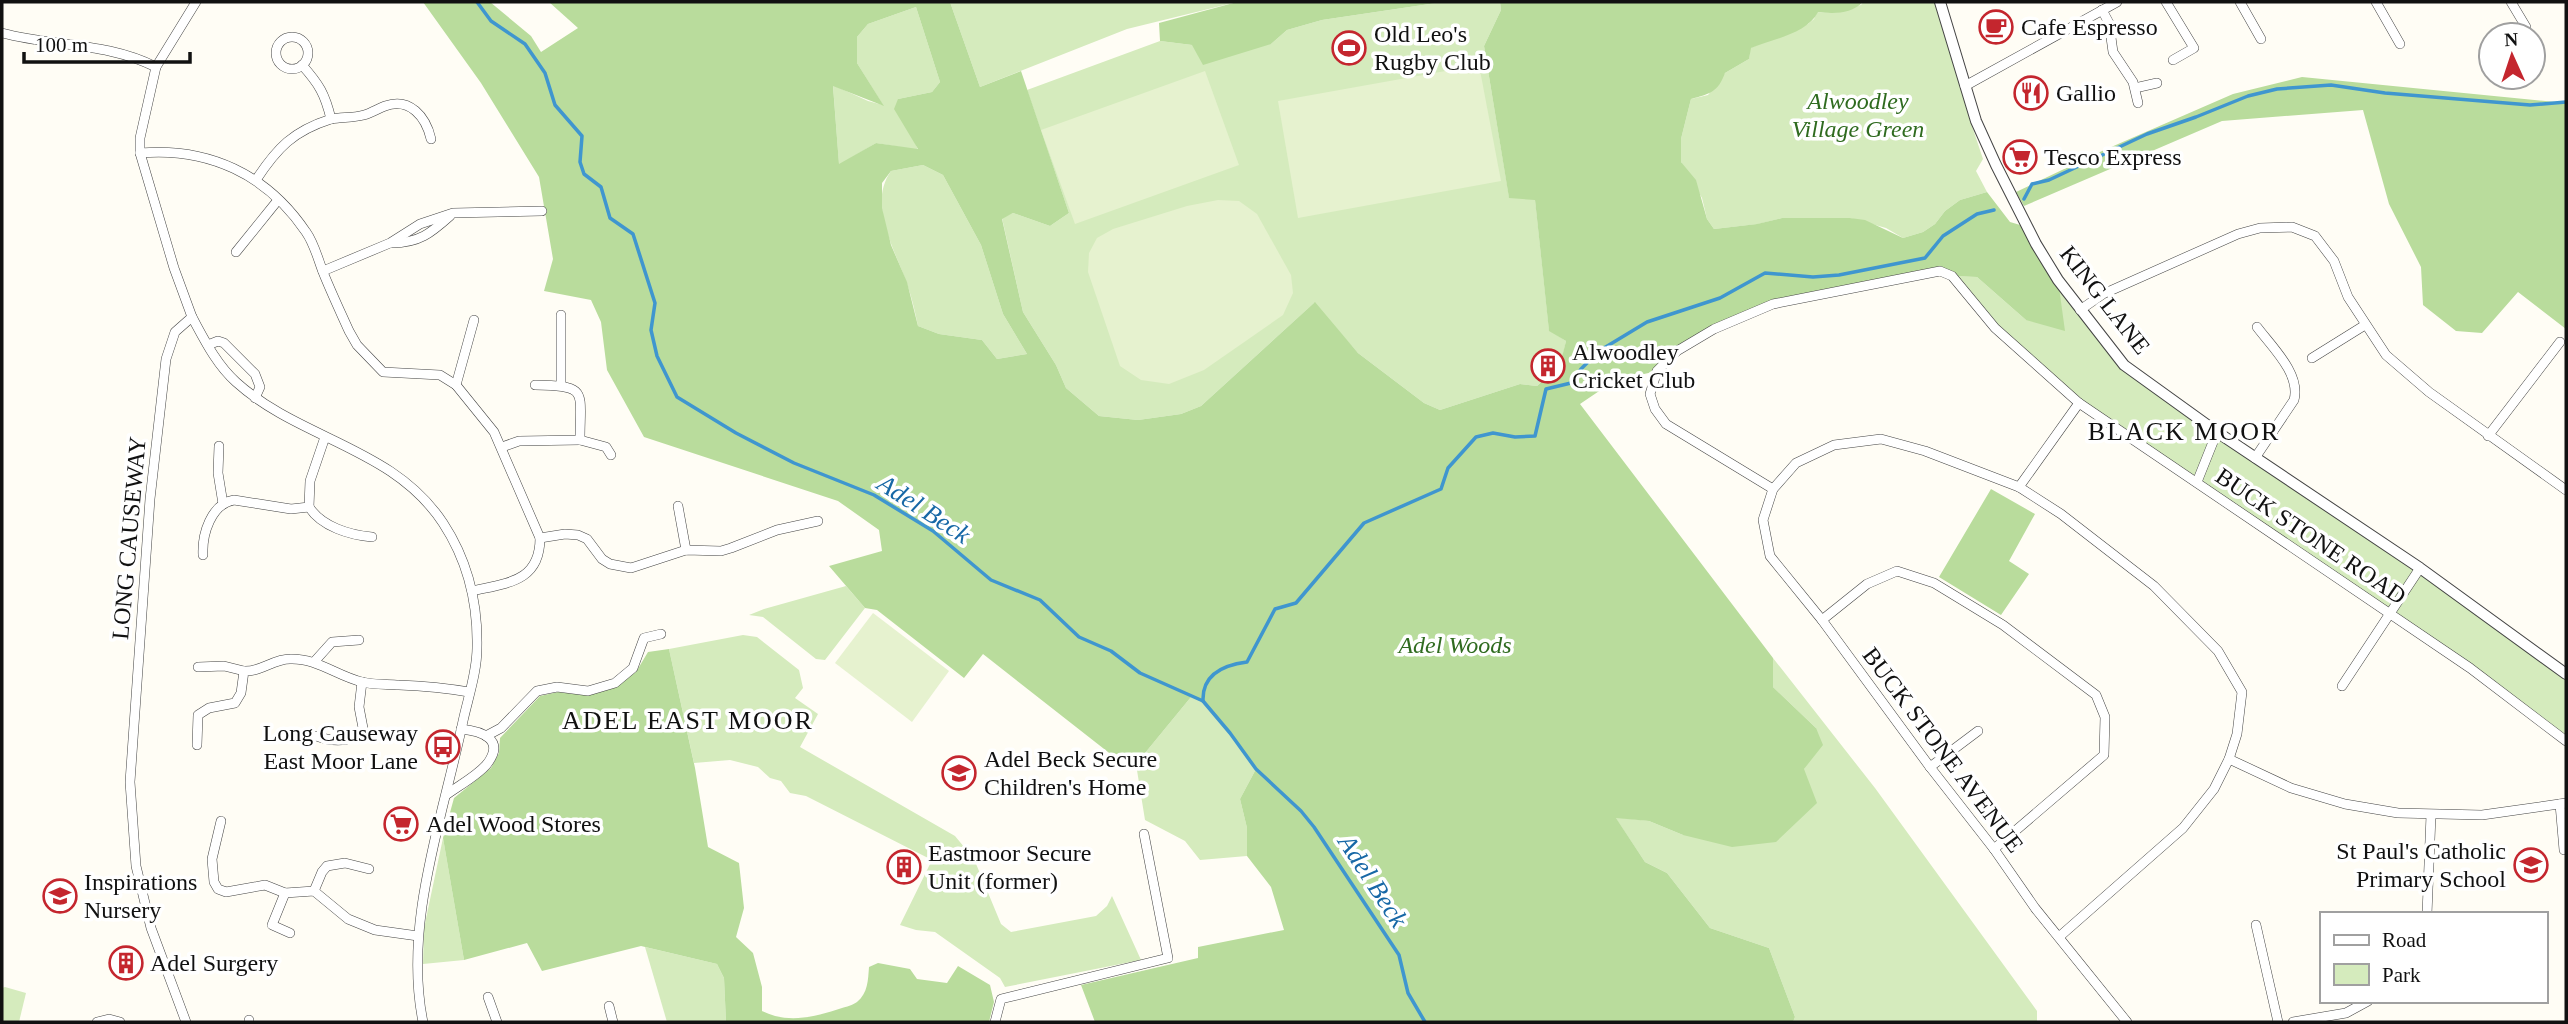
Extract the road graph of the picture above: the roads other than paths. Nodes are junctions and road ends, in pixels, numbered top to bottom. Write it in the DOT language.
graph roads {
  1 [pos="196,2"];
  2 [pos="1940,2"];
  3 [pos="2117,2"];
  4 [pos="2166,2"];
  5 [pos="2239,2"];
  6 [pos="2376,2"];
  7 [pos="2511,2"];
  8 [pos="2102,10"];
  9 [pos="2522,21"];
  10 [pos="2,33"];
  11 [pos="2261,39"];
  12 [pos="2400,44"];
  13 [pos="2173,60"];
  14 [pos="302,65"];
  15 [pos="156,67"];
  16 [pos="2157,83"];
  17 [pos="1965,86"];
  18 [pos="2135,88"];
  19 [pos="2138,103"];
  20 [pos="331,119"];
  21 [pos="431,139"];
  22 [pos="140,153"];
  23 [pos="256,180"];
  24 [pos="278,200"];
  25 [pos="542,211"];
  26 [pos="236,252"];
  27 [pos="323,271"];
  28 [pos="2080,310"];
  29 [pos="561,315"];
  30 [pos="192,317"];
  31 [pos="474,320"];
  32 [pos="2365,326"];
  33 [pos="2258,327"];
  34 [pos="2560,342"];
  35 [pos="208,345"];
  36 [pos="2312,358"];
  37 [pos="456,385"];
  38 [pos="535,385"];
  39 [pos="561,385"];
  40 [pos="256,398"];
  41 [pos="2079,403"];
  42 [pos="2217,432"];
  43 [pos="2488,436"];
  44 [pos="325,437"];
  45 [pos="580,440"];
  46 [pos="219,446"];
  47 [pos="502,447"];
  48 [pos="611,456"];
  49 [pos="2255,457"];
  50 [pos="2197,482"];
  51 [pos="2019,487"];
  52 [pos="1773,488"];
  53 [pos="2566,491"];
  54 [pos="223,504"];
  55 [pos="677,506"];
  56 [pos="309,507"];
  57 [pos="818,521"];
  58 [pos="372,537"];
  59 [pos="540,538"];
  60 [pos="686,550"];
  61 [pos="203,555"];
  62 [pos="2420,568"];
  63 [pos="472,591"];
  64 [pos="2388,613"];
  65 [pos="1822,620"];
  66 [pos="662,634"];
  67 [pos="359,640"];
  68 [pos="314,662"];
  69 [pos="198,667"];
  70 [pos="244,671"];
  71 [pos="2566,674"];
  72 [pos="362,682"];
  73 [pos="2342,686"];
  74 [pos="469,692"];
  75 [pos="461,729"];
  76 [pos="1978,732"];
  77 [pos="316,736"];
  78 [pos="486,736"];
  79 [pos="2566,741"];
  80 [pos="197,745"];
  81 [pos="2229,759"];
  82 [pos="1930,766"];
  83 [pos="446,795"];
  84 [pos="2563,804"];
  85 [pos="2431,815"];
  86 [pos="221,821"];
  87 [pos="1144,834"];
  88 [pos="1994,849"];
  89 [pos="2564,850"];
  90 [pos="369,869"];
  91 [pos="314,891"];
  92 [pos="285,893"];
  93 [pos="2427,912"];
  94 [pos="2256,925"];
  95 [pos="289,933"];
  96 [pos="418,936"];
  97 [pos="2059,937"];
  98 [pos="488,997"];
  99 [pos="2364,1003"];
  100 [pos="609,1006"];
  101 [pos="97,1022"];
  102 [pos="120,1022"];
  103 [pos="186,1022"];
  104 [pos="423,1022"];
  105 [pos="497,1022"];
  106 [pos="613,1022"];
  107 [pos="995,1022"];
  108 [pos="2127,1022"];
  109 [pos="2278,1022"];
  110 [pos="2293,1022"];
  1 -- 15 [label="street"];
  2 -- 17 [label="street, KING LANE"];
  3 -- 8 [label="street"];
  4 -- 13 [label="street"];
  5 -- 11 [label="street"];
  6 -- 12 [label="street"];
  7 -- 9 [label="street"];
  8 -- 17 [label="street"];
  8 -- 18 [label="street"];
  10 -- 15 [label="street"];
  14 -- 20 [label="street"];
  15 -- 22 [label="street"];
  16 -- 18 [label="street"];
  17 -- 28 [label="street, KING LANE"];
  18 -- 19 [label="street"];
  20 -- 21 [label="street"];
  20 -- 23 [label="street"];
  22 -- 23 [label="street"];
  22 -- 30 [label="street"];
  23 -- 24 [label="street"];
  24 -- 26 [label="street"];
  24 -- 27 [label="street"];
  25 -- 27 [label="street"];
  27 -- 37 [label="street"];
  28 -- 32 [label="street"];
  28 -- 42 [label="street, KING LANE"];
  29 -- 39 [label="street"];
  30 -- 35 [label="street"];
  30 -- 103 [label="street, LONG CAUSEWAY"];
  31 -- 37 [label="street"];
  32 -- 36 [label="street"];
  32 -- 43 [label="street"];
  33 -- 49 [label="street"];
  34 -- 43 [label="street"];
  35 -- 40 [label="street"];
  35 -- 40 [label="street"];
  37 -- 47 [label="street"];
  38 -- 39 [label="street"];
  39 -- 45 [label="street"];
  40 -- 44 [label="street"];
  41 -- 50 [label="street, BUCK STONE ROAD"];
  41 -- 51 [label="street"];
  41 -- 52 [label="street, BUCK STONE ROAD"];
  42 -- 49 [label="street, KING LANE"];
  42 -- 50 [label="street"];
  43 -- 53 [label="street"];
  44 -- 56 [label="street"];
  44 -- 63 [label="street"];
  45 -- 47 [label="street"];
  45 -- 48 [label="street"];
  46 -- 54 [label="street"];
  47 -- 59 [label="street"];
  49 -- 62 [label="street, KING LANE"];
  50 -- 64 [label="street, BUCK STONE ROAD"];
  51 -- 52 [label="street"];
  51 -- 81 [label="street"];
  52 -- 65 [label="street, BUCK STONE AVENUE"];
  54 -- 56 [label="street"];
  54 -- 61 [label="street"];
  55 -- 60 [label="street"];
  56 -- 58 [label="street"];
  57 -- 60 [label="street"];
  59 -- 60 [label="street"];
  59 -- 63 [label="street"];
  62 -- 64 [label="street"];
  62 -- 71 [label="street, KING LANE"];
  63 -- 74 [label="street"];
  64 -- 73 [label="street"];
  64 -- 79 [label="street, BUCK STONE ROAD"];
  65 -- 82 [label="street, BUCK STONE AVENUE"];
  65 -- 88 [label="street"];
  66 -- 78 [label="street"];
  67 -- 68 [label="street"];
  68 -- 70 [label="street"];
  68 -- 72 [label="street"];
  69 -- 70 [label="street"];
  70 -- 80 [label="street"];
  72 -- 74 [label="street"];
  72 -- 77 [label="street"];
  74 -- 75 [label="street"];
  75 -- 78 [label="street"];
  75 -- 83 [label="street"];
  76 -- 82 [label="street"];
  78 -- 83 [label="street"];
  81 -- 85 [label="street"];
  81 -- 97 [label="street"];
  82 -- 88 [label="street, BUCK STONE AVENUE"];
  83 -- 96 [label="street"];
  84 -- 85 [label="street"];
  84 -- 89 [label="street"];
  85 -- 93 [label="street"];
  86 -- 92 [label="street"];
  87 -- 107 [label="street"];
  88 -- 97 [label="street, BUCK STONE AVENUE"];
  90 -- 91 [label="street"];
  91 -- 92 [label="street"];
  91 -- 96 [label="street"];
  92 -- 95 [label="street"];
  94 -- 109 [label="street"];
  96 -- 104 [label="street"];
  97 -- 108 [label="street, BUCK STONE AVENUE"];
  98 -- 105 [label="street"];
  99 -- 110 [label="street"];
  100 -- 106 [label="street"];
  101 -- 102 [label="street"];
}
